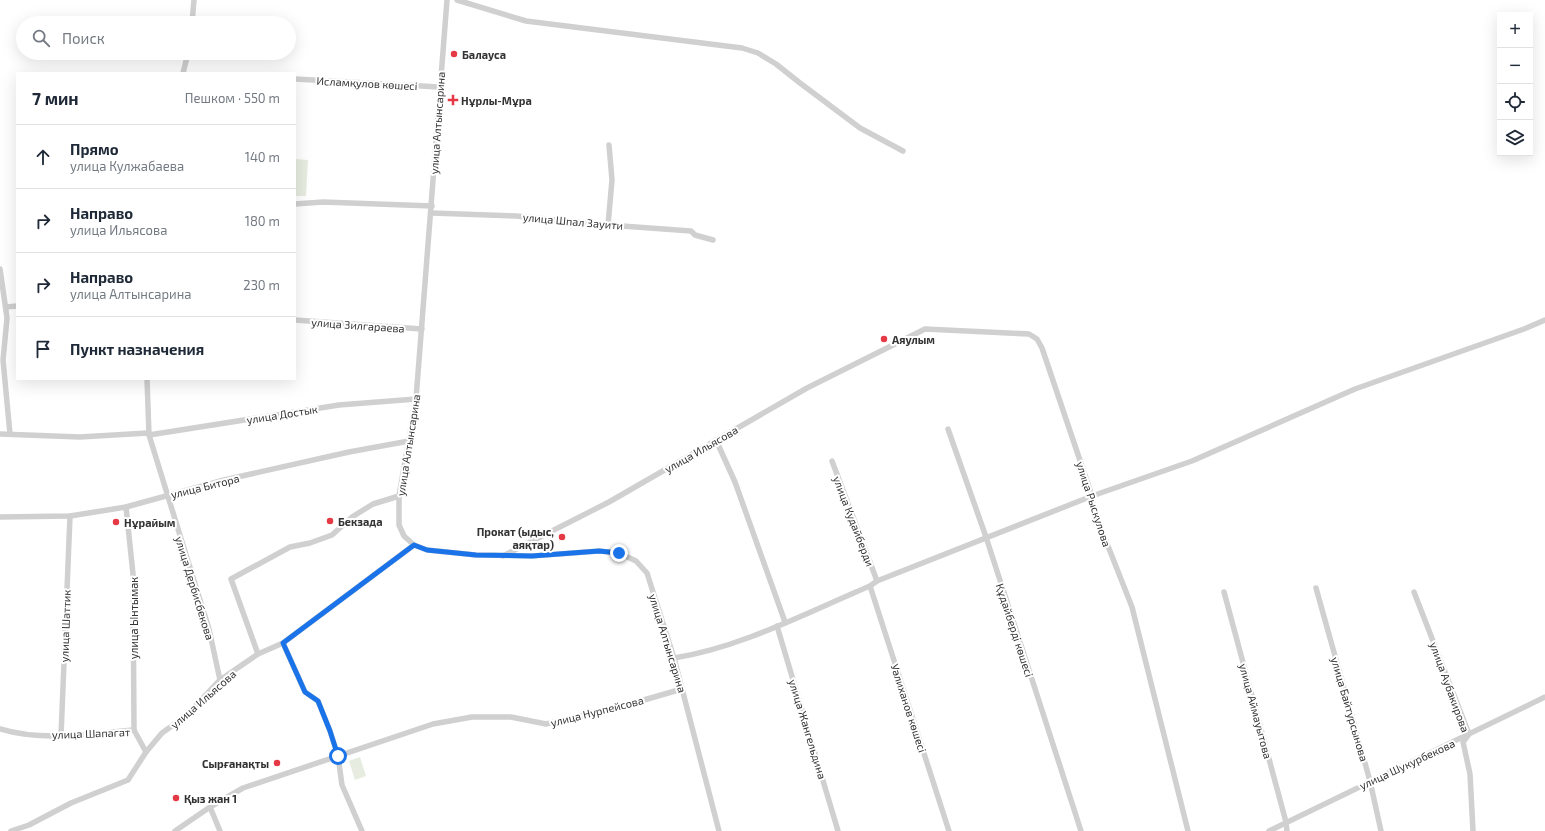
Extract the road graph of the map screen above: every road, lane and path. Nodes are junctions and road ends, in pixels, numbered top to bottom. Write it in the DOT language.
graph roads {
  1 [pos="194,0"];
  2 [pos="447,0"];
  3 [pos="457,0"];
  4 [pos="193,16"];
  5 [pos="187,60"];
  6 [pos="184,72"];
  7 [pos="296,79"];
  8 [pos="439,87"];
  9 [pos="609,145"];
  10 [pos="903,151"];
  11 [pos="296,204"];
  12 [pos="432,206"];
  13 [pos="431,213"];
  14 [pos="608,225"];
  15 [pos="713,240"];
  16 [pos="0,269"];
  17 [pos="16,306"];
  18 [pos="6,307"];
  19 [pos="296,320"];
  20 [pos="1545,320"];
  21 [pos="422,329"];
  22 [pos="899,341"];
  23 [pos="148,380"];
  24 [pos="416,399"];
  25 [pos="948,429"];
  26 [pos="0,434"];
  27 [pos="10,434"];
  28 [pos="149,434"];
  29 [pos="716,440"];
  30 [pos="409,441"];
  31 [pos="832,461"];
  32 [pos="167,495"];
  33 [pos="399,496"];
  34 [pos="1092,496"];
  35 [pos="126,507"];
  36 [pos="70,516"];
  37 [pos="0,517"];
  38 [pos="986,537"];
  39 [pos="414,545"];
  40 [pos="503,556"];
  41 [pos="877,581"];
  42 [pos="870,586"];
  43 [pos="1316,588"];
  44 [pos="1224,592"];
  45 [pos="1414,592"];
  46 [pos="784,622"];
  47 [pos="777,626"];
  48 [pos="283,643"];
  49 [pos="258,654"];
  50 [pos="674,658"];
  51 [pos="220,680"];
  52 [pos="682,689"];
  53 [pos="1545,697"];
  54 [pos="0,729"];
  55 [pos="134,730"];
  56 [pos="1469,734"];
  57 [pos="61,736"];
  58 [pos="146,752"];
  59 [pos="338,756"];
  60 [pos="1370,781"];
  61 [pos="210,808"];
  62 [pos="1286,822"];
  63 [pos="11,831"];
  64 [pos="175,831"];
  65 [pos="220,831"];
  66 [pos="362,831"];
  67 [pos="719,831"];
  68 [pos="838,831"];
  69 [pos="949,831"];
  70 [pos="1081,831"];
  71 [pos="1188,831"];
  72 [pos="1269,831"];
  73 [pos="1287,831"];
  74 [pos="1381,831"];
  75 [pos="1473,831"];
  1 -- 4 [label="street"];
  2 -- 8 [label="street, улица Алтынсарина"];
  3 -- 10 [label="street"];
  5 -- 6 [label="street"];
  7 -- 8 [label="street, Исламқулов көшесі"];
  8 -- 12 [label="street, улица Алтынсарина"];
  9 -- 14 [label="street"];
  11 -- 12 [label="street"];
  12 -- 13 [label="street, улица Алтынсарина"];
  13 -- 14 [label="street, улица Шпал Зауити"];
  13 -- 21 [label="street, улица Алтынсарина"];
  14 -- 15 [label="street, улица Шпал Зауити"];
  16 -- 18 [label="street"];
  17 -- 18 [label="street"];
  18 -- 27 [label="street"];
  19 -- 21 [label="street, улица Зилгараева"];
  20 -- 34 [label="street"];
  21 -- 24 [label="street, улица Алтынсарина"];
  22 -- 29 [label="street, улица Ильясова"];
  22 -- 34 [label="street, улица Рыскулова"];
  23 -- 28 [label="street, улица Дербисбекова"];
  24 -- 28 [label="street, улица Достык"];
  24 -- 30 [label="street, улица Алтынсарина"];
  25 -- 38 [label="street, Құдайберді көшесі"];
  26 -- 27 [label="street, улица Достык"];
  27 -- 28 [label="street, улица Достык"];
  28 -- 32 [label="street, улица Дербисбекова"];
  29 -- 40 [label="street, улица Ильясова"];
  29 -- 46 [label="street"];
  30 -- 32 [label="street, улица Битора"];
  30 -- 33 [label="street, улица Алтынсарина"];
  31 -- 41 [label="street, улица Кудайберди"];
  32 -- 35 [label="street, улица Битора"];
  32 -- 51 [label="street, улица Дербисбекова"];
  33 -- 39 [label="street, улица Алтынсарина"];
  33 -- 49 [label="street"];
  34 -- 38 [label="street"];
  34 -- 71 [label="street, улица Рыскулова"];
  35 -- 36 [label="street, улица Битора"];
  35 -- 55 [label="street, улица Ынтымак"];
  36 -- 37 [label="street, улица Битора"];
  36 -- 57 [label="street, улица Шаттик"];
  38 -- 41 [label="street"];
  38 -- 70 [label="street, Құдайберді көшесі"];
  39 -- 40 [label="street, улица Алтынсарина"];
  39 -- 48 [label="street, улица Ильясова"];
  40 -- 50 [label="street, улица Алтынсарина"];
  41 -- 42 [label="street"];
  42 -- 46 [label="street"];
  42 -- 69 [label="street, Уәлиханов көшесі"];
  43 -- 60 [label="street, улица Байтурсынова"];
  44 -- 62 [label="street, улица Аймауытова"];
  45 -- 56 [label="street, улица Аубакирова"];
  46 -- 47 [label="street"];
  47 -- 50 [label="street"];
  47 -- 68 [label="street, улица Жангельдина"];
  48 -- 49 [label="street, улица Ильясова"];
  48 -- 59 [label="street"];
  49 -- 51 [label="street, улица Ильясова"];
  50 -- 52 [label="street, улица Алтынсарина"];
  51 -- 58 [label="street, улица Ильясова"];
  52 -- 59 [label="street, улица Нурпейсова"];
  52 -- 67 [label="street, улица Алтынсарина"];
  53 -- 56 [label="street, улица Шукурбекова"];
  54 -- 57 [label="street, улица Шапагат"];
  55 -- 57 [label="street, улица Шапагат"];
  55 -- 58 [label="street, улица Шапагат"];
  56 -- 60 [label="street, улица Шукурбекова"];
  56 -- 75 [label="street, улица Аубакирова"];
  58 -- 63 [label="street, улица Ильясова"];
  59 -- 61 [label="street, улица Нурпейсова"];
  59 -- 66 [label="street"];
  60 -- 62 [label="street, улица Шукурбекова"];
  60 -- 74 [label="street, улица Байтурсынова"];
  61 -- 64 [label="street, улица Нурпейсова"];
  61 -- 65 [label="street"];
  62 -- 72 [label="street, улица Шукурбекова"];
  62 -- 73 [label="street, улица Аймауытова"];
}
